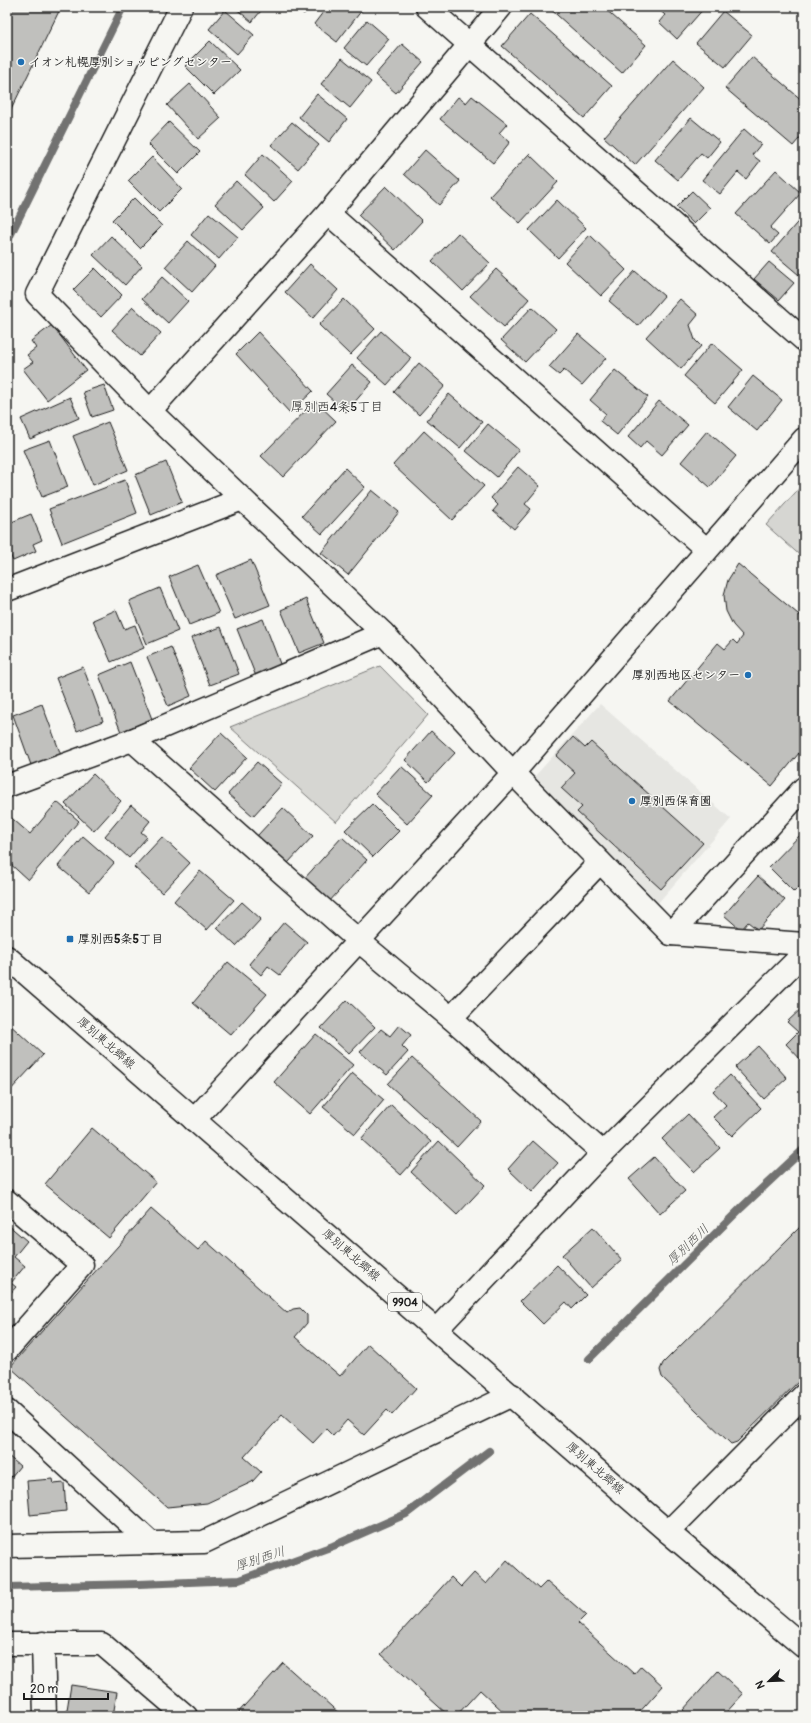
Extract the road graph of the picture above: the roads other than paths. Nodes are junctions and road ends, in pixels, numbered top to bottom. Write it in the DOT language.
graph roads {
  1 [pos="181,7"];
  2 [pos="427,7"];
  3 [pos="501,7"];
  4 [pos="469,44"];
  5 [pos="328,213"];
  6 [pos="804,340"];
  7 [pos="150,411"];
  8 [pos="804,439"];
  9 [pos="242,499"];
  10 [pos="707,550"];
  11 [pos="7,590"];
  12 [pos="382,633"];
  13 [pos="132,740"];
  14 [pos="513,773"];
  15 [pos="7,786"];
  16 [pos="804,788"];
  17 [pos="600,862"];
  18 [pos="671,934"];
  19 [pos="359,942"];
  20 [pos="804,944"];
  21 [pos="804,953"];
  22 [pos="7,957"];
  23 [pos="451,1018"];
  24 [pos="194,1120"];
  25 [pos="603,1153"];
  26 [pos="7,1201"];
  27 [pos="437,1329"];
  28 [pos="7,1350"];
  29 [pos="512,1395"];
  30 [pos="804,1395"];
  31 [pos="7,1410"];
  32 [pos="668,1532"];
  33 [pos="151,1544"];
  34 [pos="7,1546"];
  35 [pos="43,1643"];
  36 [pos="7,1644"];
  37 [pos="804,1647"];
  38 [pos="45,1716"];
  39 [pos="186,1716"];
  1 -- 7 [label="street"];
  2 -- 4 [label="street"];
  3 -- 4 [label="street"];
  4 -- 5 [label="street"];
  4 -- 6 [label="street"];
  5 -- 7 [label="street"];
  5 -- 10 [label="street"];
  7 -- 9 [label="street"];
  8 -- 10 [label="street"];
  9 -- 11 [label="street"];
  9 -- 12 [label="street"];
  10 -- 14 [label="street"];
  12 -- 13 [label="street"];
  12 -- 14 [label="street"];
  13 -- 15 [label="street"];
  13 -- 19 [label="street"];
  14 -- 17 [label="street"];
  14 -- 19 [label="street"];
  16 -- 18 [label="street"];
  17 -- 18 [label="street"];
  17 -- 23 [label="street"];
  18 -- 20 [label="street"];
  19 -- 23 [label="street"];
  19 -- 24 [label="street"];
  21 -- 25 [label="street"];
  22 -- 24 [label="street, 厚別東北郷線 / 9904"];
  23 -- 25 [label="street"];
  24 -- 27 [label="street, 厚別東北郷線 / 9904"];
  25 -- 27 [label="street"];
  26 -- 28 [label="street"];
  27 -- 29 [label="street, 厚別東北郷線 / 9904"];
  29 -- 32 [label="street, 厚別東北郷線 / 9904"];
  29 -- 33 [label="street"];
  30 -- 32 [label="street"];
  31 -- 33 [label="street"];
  32 -- 37 [label="street, 厚別東北郷線 / 9904"];
  33 -- 34 [label="street"];
  35 -- 36 [label="street"];
  35 -- 38 [label="street"];
  35 -- 39 [label="street"];
}
